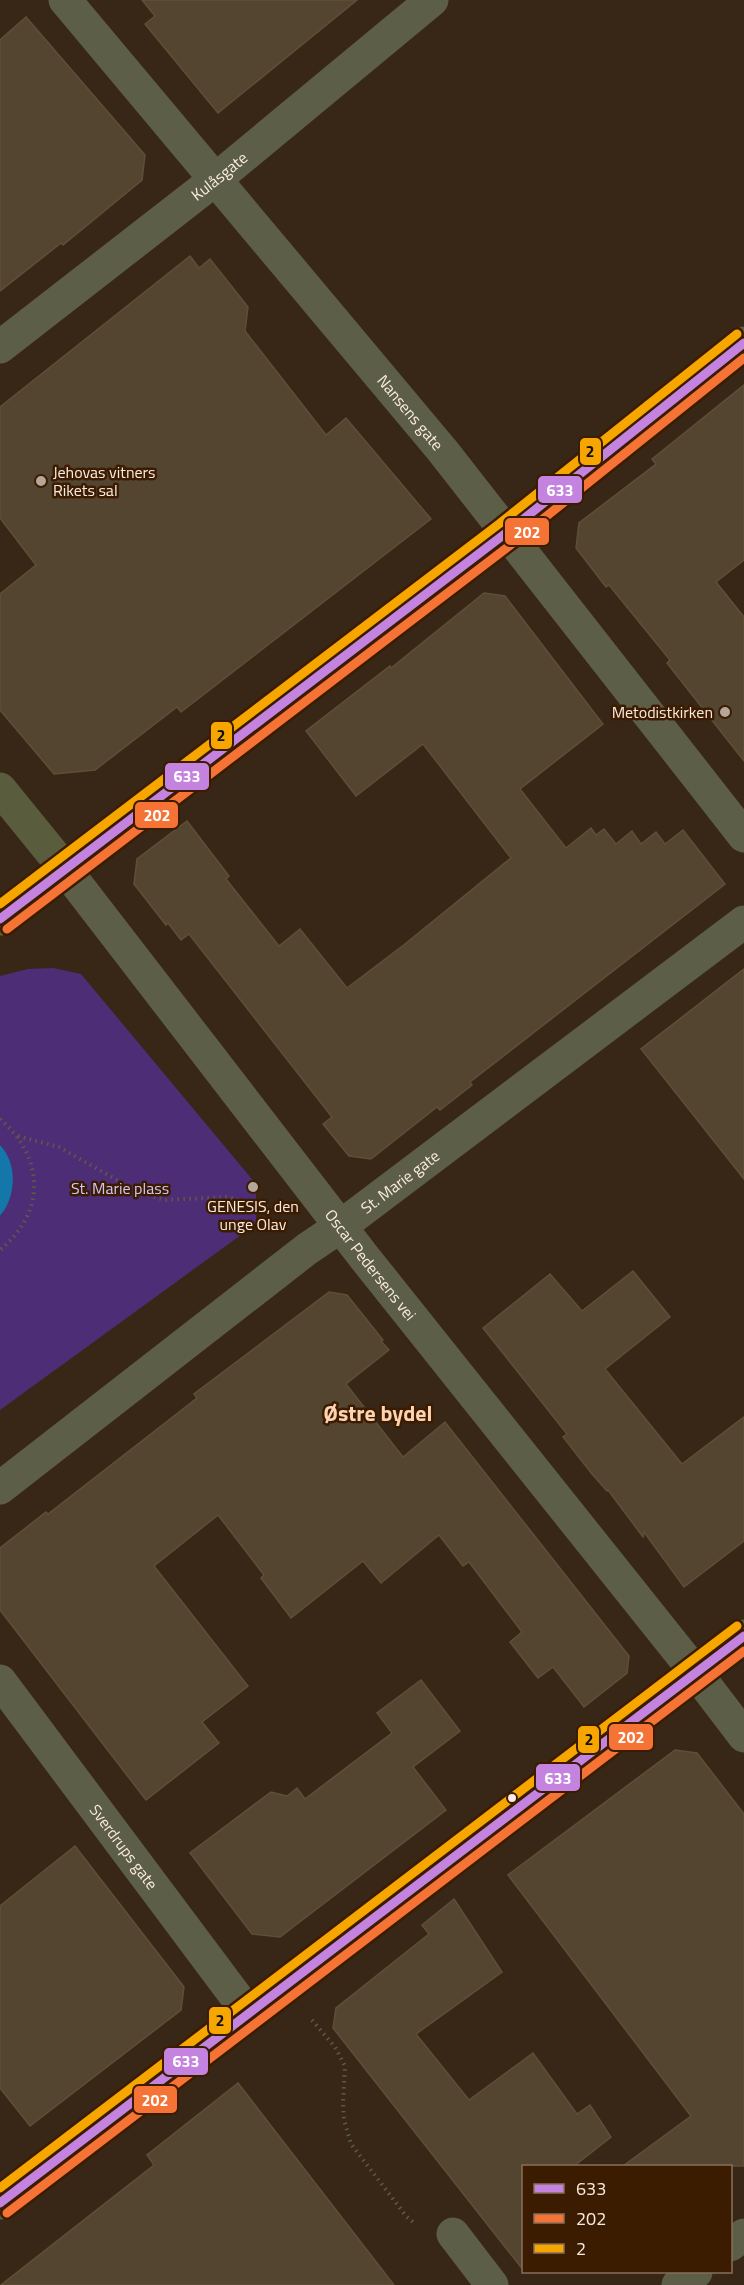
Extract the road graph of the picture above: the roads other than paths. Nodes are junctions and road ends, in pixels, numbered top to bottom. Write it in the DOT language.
graph roads {
  1 [pos="65,0"];
  2 [pos="432,0"];
  3 [pos="216,179"];
  4 [pos="744,343"];
  5 [pos="0,347"];
  6 [pos="506,533"];
  7 [pos="0,789"];
  8 [pos="744,836"];
  9 [pos="65,869"];
  10 [pos="0,919"];
  11 [pos="744,922"];
  12 [pos="341,1226"];
  13 [pos="0,1488"];
  14 [pos="744,1636"];
  15 [pos="696,1672"];
  16 [pos="0,1681"];
  17 [pos="744,1736"];
  18 [pos="249,2014"];
  19 [pos="0,2203"];
  20 [pos="453,2234"];
  21 [pos="693,2273"];
  22 [pos="492,2285"];
  23 [pos="678,2285"];
  1 -- 3 [label="street, Nansens gate"];
  2 -- 3 [label="street, Kulåsgate"];
  3 -- 5 [label="street, Kulåsgate"];
  3 -- 6 [label="street, Nansens gate"];
  4 -- 6 [label="street"];
  6 -- 8 [label="street, Nansens gate"];
  6 -- 9 [label="street"];
  7 -- 9 [label="main road, Oscar Pedersens vei"];
  9 -- 10 [label="main road"];
  9 -- 12 [label="street, Oscar Pedersens vei"];
  11 -- 12 [label="street, St. Marie gate"];
  12 -- 13 [label="street, St. Marie gate"];
  12 -- 15 [label="street, Oscar Pedersens vei"];
  14 -- 15 [label="street"];
  15 -- 17 [label="street, Oscar Pedersens vei"];
  15 -- 18 [label="street"];
  16 -- 18 [label="street, Sverdrups gate"];
  18 -- 19 [label="street"];
  20 -- 22 [label="street"];
  21 -- 23 [label="street"];
}
